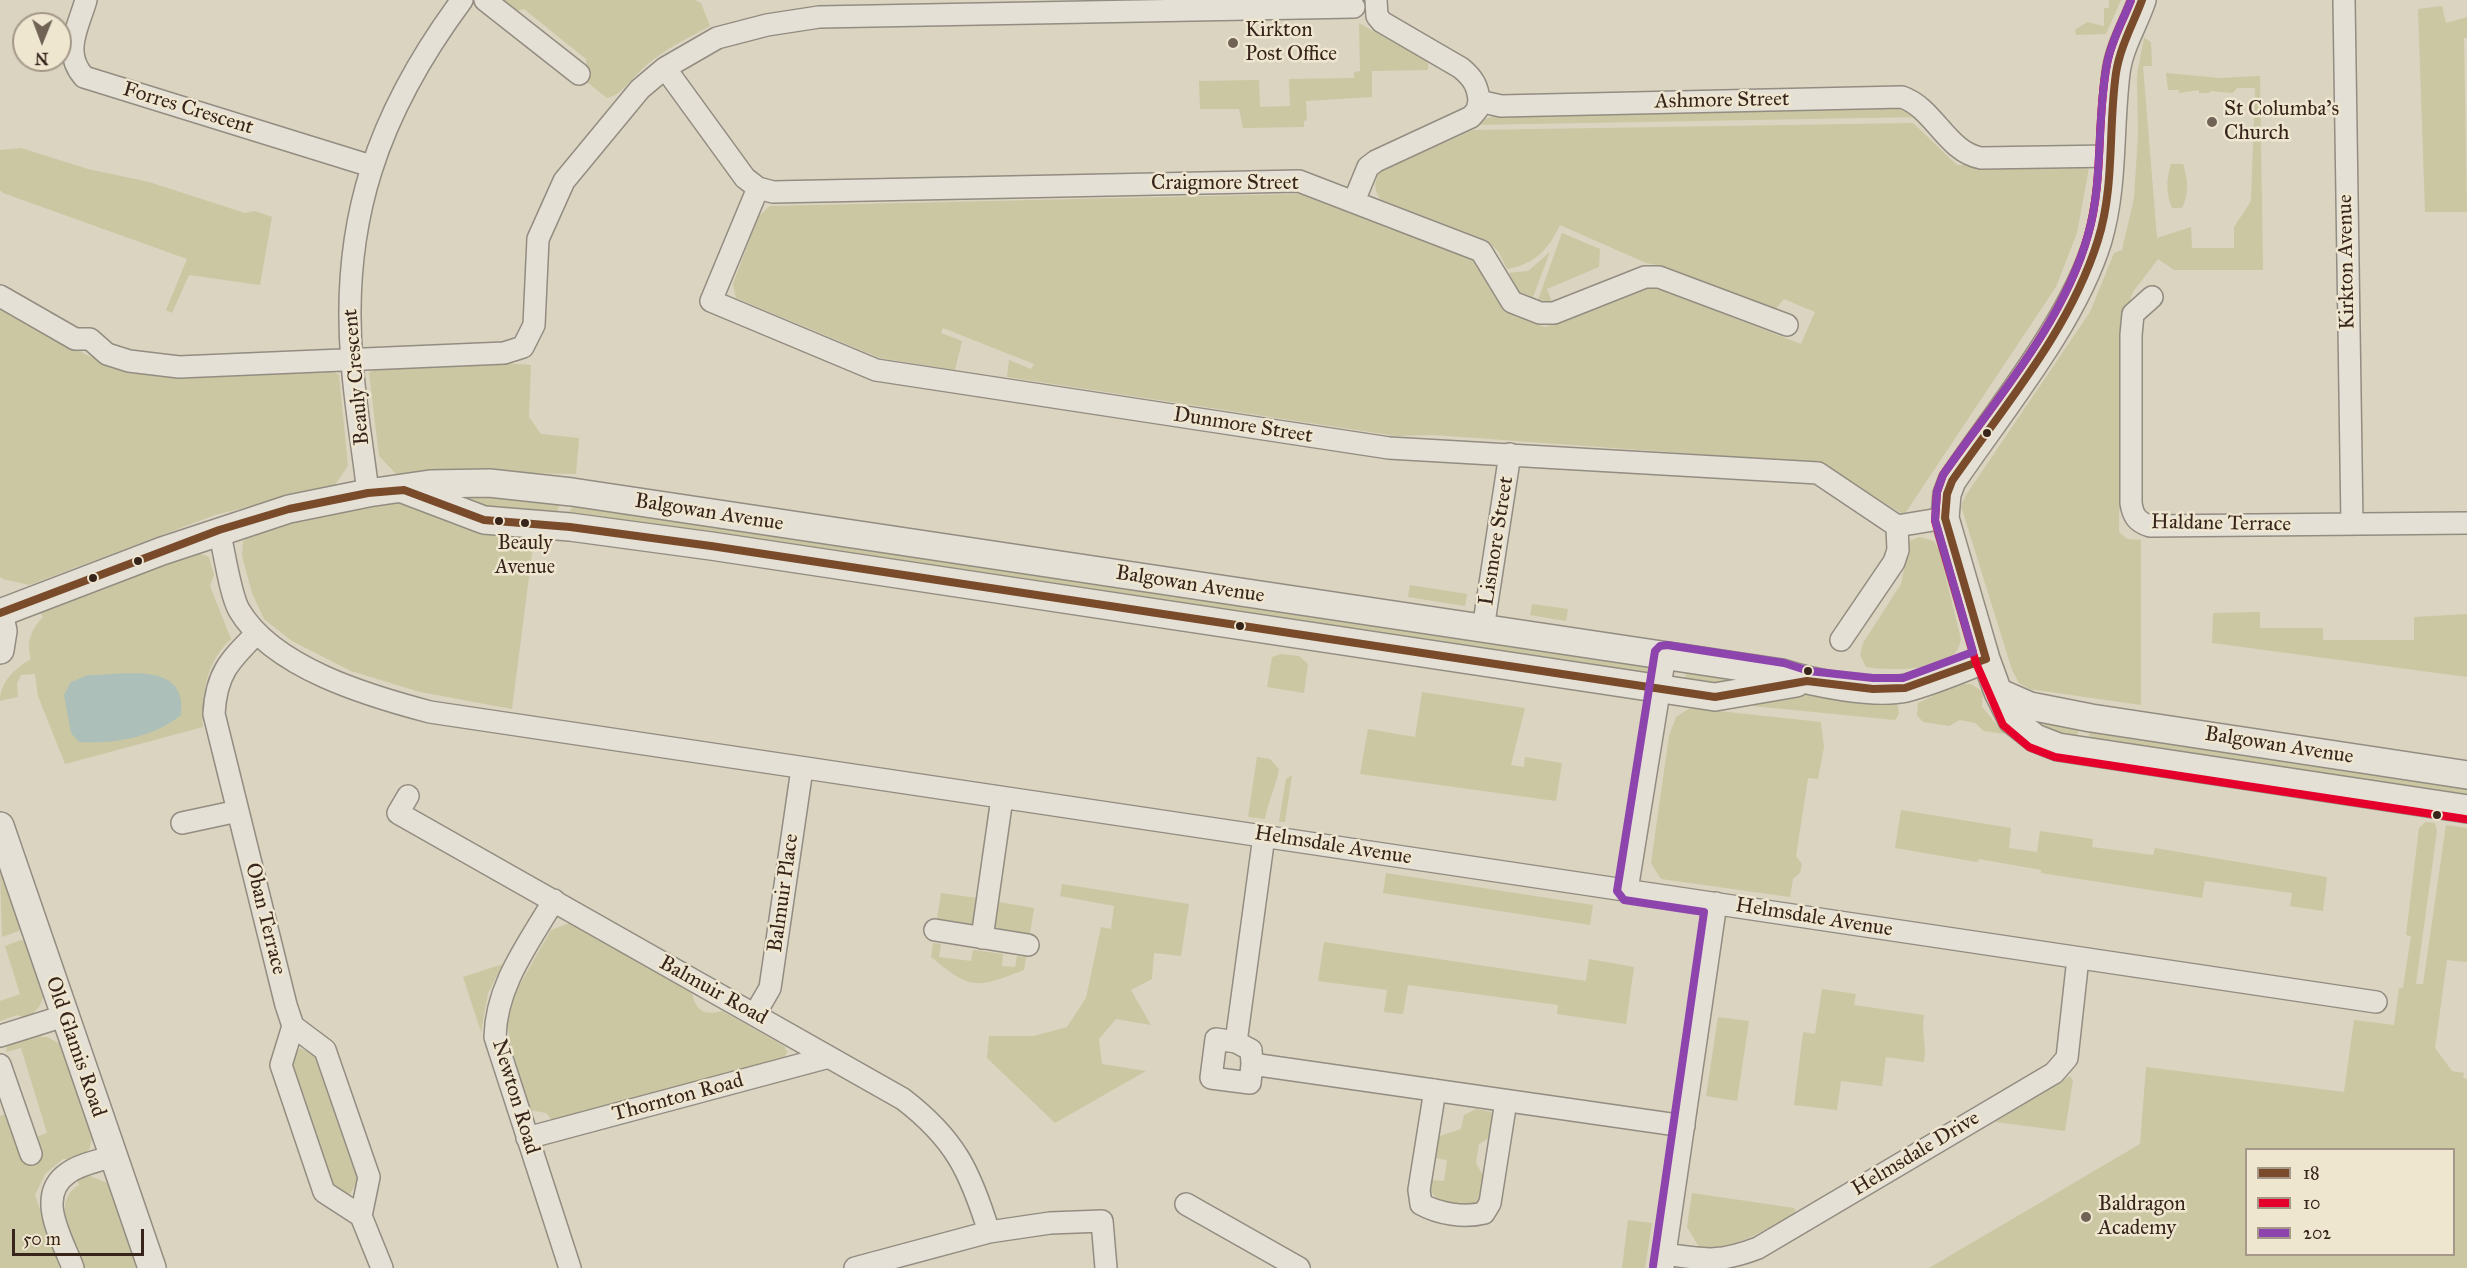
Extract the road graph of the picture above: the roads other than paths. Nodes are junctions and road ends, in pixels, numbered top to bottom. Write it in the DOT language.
graph roads {
  1 [pos="86,0"];
  2 [pos="462,0"];
  3 [pos="485,0"];
  4 [pos="2142,0"];
  5 [pos="2344,0"];
  6 [pos="1376,4"];
  7 [pos="1248,5"];
  8 [pos="1354,7"];
  9 [pos="664,68"];
  10 [pos="579,74"];
  11 [pos="1479,101"];
  12 [pos="2112,156"];
  13 [pos="370,166"];
  14 [pos="758,188"];
  15 [pos="1354,201"];
  16 [pos="0,297"];
  17 [pos="2151,297"];
  18 [pos="1786,325"];
  19 [pos="352,361"];
  20 [pos="1510,454"];
  21 [pos="404,490"];
  22 [pos="572,492"];
  23 [pos="368,493"];
  24 [pos="1945,518"];
  25 [pos="2467,523"];
  26 [pos="2352,524"];
  27 [pos="1897,526"];
  28 [pos="570,527"];
  29 [pos="219,530"];
  30 [pos="0,615"];
  31 [pos="1484,629"];
  32 [pos="257,633"];
  33 [pos="1841,640"];
  34 [pos="0,650"];
  35 [pos="1665,655"];
  36 [pos="1986,659"];
  37 [pos="1807,681"];
  38 [pos="1659,688"];
  39 [pos="1998,692"];
  40 [pos="2091,718"];
  41 [pos="2086,752"];
  42 [pos="802,769"];
  43 [pos="2467,775"];
  44 [pos="408,796"];
  45 [pos="1002,798"];
  46 [pos="2467,809"];
  47 [pos="238,811"];
  48 [pos="182,823"];
  49 [pos="0,826"];
  50 [pos="1264,836"];
  51 [pos="1627,890"];
  52 [pos="554,900"];
  53 [pos="1716,903"];
  54 [pos="935,930"];
  55 [pos="982,938"];
  56 [pos="1028,945"];
  57 [pos="2078,958"];
  58 [pos="2376,1002"];
  59 [pos="755,1014"];
  60 [pos="64,1016"];
  61 [pos="293,1026"];
  62 [pos="0,1036"];
  63 [pos="1236,1042"];
  64 [pos="830,1057"];
  65 [pos="1252,1064"];
  66 [pos="0,1065"];
  67 [pos="1435,1090"];
  68 [pos="1506,1101"];
  69 [pos="1684,1126"];
  70 [pos="527,1138"];
  71 [pos="31,1154"];
  72 [pos="113,1156"];
  73 [pos="1186,1204"];
  74 [pos="361,1216"];
  75 [pos="989,1232"];
  76 [pos="1664,1261"];
  77 [pos="73,1268"];
  78 [pos="152,1268"];
  79 [pos="382,1268"];
  80 [pos="570,1268"];
  81 [pos="855,1268"];
  82 [pos="1106,1268"];
  83 [pos="1299,1268"];
  1 -- 13 [label="street, Forres Crescent"];
  2 -- 13 [label="street, Beauly Crescent"];
  3 -- 10 [label="street"];
  4 -- 12 [label="street"];
  5 -- 26 [label="street, Kirkton Avenue"];
  6 -- 11 [label="street"];
  7 -- 8 [label="street"];
  7 -- 9 [label="street"];
  9 -- 14 [label="street"];
  9 -- 19 [label="street"];
  11 -- 12 [label="street, Ashmore Street"];
  11 -- 15 [label="street"];
  12 -- 24 [label="street"];
  13 -- 19 [label="street, Beauly Crescent"];
  14 -- 15 [label="street, Craigmore Street"];
  14 -- 20 [label="street, Dunmore Street"];
  15 -- 18 [label="street, Craigmore Street"];
  16 -- 19 [label="street"];
  17 -- 26 [label="street, Haldane Terrace"];
  19 -- 23 [label="street, Beauly Crescent"];
  20 -- 27 [label="street, Dunmore Street"];
  20 -- 31 [label="street, Lismore Street"];
  21 -- 22 [label="street, Balgowan Avenue"];
  21 -- 23 [label="street, Balgowan Avenue"];
  21 -- 28 [label="street, Balgowan Avenue"];
  22 -- 28 [label="street"];
  22 -- 31 [label="street, Balgowan Avenue"];
  23 -- 29 [label="street, Balgowan Avenue"];
  24 -- 27 [label="street"];
  24 -- 36 [label="street"];
  25 -- 26 [label="street, Haldane Terrace"];
  27 -- 33 [label="street"];
  28 -- 38 [label="street, Balgowan Avenue"];
  29 -- 30 [label="street, Balgowan Avenue"];
  29 -- 32 [label="street, Helmsdale Avenue"];
  30 -- 34 [label="street"];
  31 -- 35 [label="street, Balgowan Avenue"];
  32 -- 42 [label="street, Helmsdale Avenue"];
  32 -- 47 [label="street, Oban Terrace"];
  35 -- 37 [label="street, Balgowan Avenue"];
  35 -- 38 [label="street"];
  36 -- 37 [label="street, Balgowan Avenue"];
  36 -- 39 [label="street"];
  37 -- 38 [label="street, Balgowan Avenue"];
  38 -- 51 [label="street"];
  39 -- 40 [label="street, Balgowan Avenue"];
  39 -- 41 [label="street, Balgowan Avenue"];
  40 -- 41 [label="street"];
  40 -- 43 [label="street, Balgowan Avenue"];
  41 -- 46 [label="street, Balgowan Avenue"];
  42 -- 45 [label="street, Helmsdale Avenue"];
  42 -- 59 [label="street, Balmuir Place"];
  44 -- 52 [label="street, Balmuir Road"];
  45 -- 50 [label="street, Helmsdale Avenue"];
  45 -- 55 [label="street"];
  47 -- 48 [label="street"];
  47 -- 61 [label="street, Oban Terrace"];
  49 -- 60 [label="street, Old Glamis Road"];
  50 -- 51 [label="street, Helmsdale Avenue"];
  50 -- 63 [label="street"];
  51 -- 53 [label="street, Helmsdale Avenue"];
  52 -- 59 [label="street, Balmuir Road"];
  52 -- 70 [label="street, Newton Road"];
  53 -- 57 [label="street, Helmsdale Avenue"];
  53 -- 69 [label="street"];
  54 -- 55 [label="street"];
  55 -- 56 [label="street"];
  57 -- 58 [label="street, Helmsdale Avenue"];
  57 -- 76 [label="street, Helmsdale Drive"];
  59 -- 64 [label="street, Balmuir Road"];
  60 -- 62 [label="street"];
  60 -- 72 [label="street, Old Glamis Road"];
  61 -- 74 [label="street"];
  61 -- 74 [label="street"];
  63 -- 65 [label="street"];
  63 -- 65 [label="street"];
  64 -- 70 [label="street, Thornton Road"];
  64 -- 75 [label="street, Balmuir Road"];
  65 -- 67 [label="street"];
  66 -- 71 [label="street"];
  67 -- 68 [label="street"];
  67 -- 68 [label="street"];
  68 -- 69 [label="street"];
  69 -- 76 [label="street"];
  70 -- 80 [label="street, Newton Road"];
  72 -- 77 [label="street"];
  72 -- 78 [label="street, Old Glamis Road"];
  73 -- 83 [label="street"];
  74 -- 79 [label="street"];
  75 -- 81 [label="street"];
  75 -- 82 [label="street"];
}
